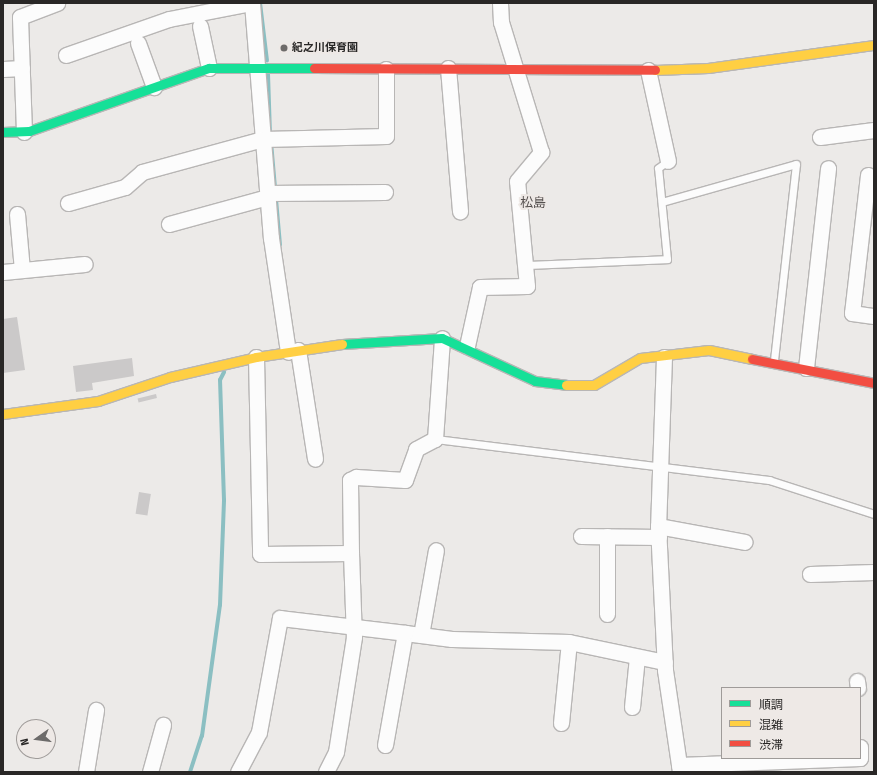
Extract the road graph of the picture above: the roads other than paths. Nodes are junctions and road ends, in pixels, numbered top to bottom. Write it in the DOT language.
graph roads {
  1 [pos="57,3"];
  2 [pos="252,3"];
  3 [pos="500,3"];
  4 [pos="200,26"];
  5 [pos="138,42"];
  6 [pos="874,45"];
  7 [pos="66,55"];
  8 [pos="22,68"];
  9 [pos="209,68"];
  10 [pos="448,68"];
  11 [pos="3,69"];
  12 [pos="260,69"];
  13 [pos="386,69"];
  14 [pos="517,69"];
  15 [pos="648,70"];
  16 [pos="154,87"];
  17 [pos="874,130"];
  18 [pos="3,132"];
  19 [pos="24,132"];
  20 [pos="820,137"];
  21 [pos="269,139"];
  22 [pos="668,161"];
  23 [pos="828,168"];
  24 [pos="868,174"];
  25 [pos="385,192"];
  26 [pos="272,194"];
  27 [pos="662,202"];
  28 [pos="68,203"];
  29 [pos="460,212"];
  30 [pos="17,214"];
  31 [pos="170,224"];
  32 [pos="85,264"];
  33 [pos="525,266"];
  34 [pos="22,270"];
  35 [pos="3,272"];
  36 [pos="874,316"];
  37 [pos="442,338"];
  38 [pos="467,346"];
  39 [pos="293,351"];
  40 [pos="664,357"];
  41 [pos="257,363"];
  42 [pos="774,363"];
  43 [pos="806,368"];
  44 [pos="874,383"];
  45 [pos="3,414"];
  46 [pos="435,440"];
  47 [pos="315,459"];
  48 [pos="659,465"];
  49 [pos="874,514"];
  50 [pos="658,532"];
  51 [pos="581,536"];
  52 [pos="606,536"];
  53 [pos="745,542"];
  54 [pos="436,550"];
  55 [pos="351,552"];
  56 [pos="874,572"];
  57 [pos="810,574"];
  58 [pos="607,614"];
  59 [pos="354,627"];
  60 [pos="405,633"];
  61 [pos="421,635"];
  62 [pos="569,642"];
  63 [pos="637,657"];
  64 [pos="665,662"];
  65 [pos="632,707"];
  66 [pos="96,710"];
  67 [pos="561,723"];
  68 [pos="163,725"];
  69 [pos="385,744"];
  70 [pos="842,759"];
  71 [pos="679,768"];
  72 [pos="86,772"];
  73 [pos="150,772"];
  74 [pos="238,772"];
  75 [pos="326,772"];
  1 -- 8 [label="street"];
  2 -- 7 [label="street"];
  2 -- 12 [label="street"];
  3 -- 14 [label="street"];
  4 -- 9 [label="street"];
  5 -- 16 [label="street"];
  6 -- 15 [label="street"];
  8 -- 11 [label="street"];
  8 -- 19 [label="street"];
  9 -- 12 [label="street"];
  9 -- 16 [label="street"];
  10 -- 13 [label="street"];
  10 -- 14 [label="street"];
  10 -- 29 [label="street"];
  12 -- 13 [label="street"];
  12 -- 21 [label="street"];
  13 -- 21 [label="street"];
  14 -- 15 [label="street"];
  14 -- 33 [label="street"];
  15 -- 22 [label="street"];
  16 -- 19 [label="street"];
  17 -- 20 [label="street"];
  18 -- 19 [label="street"];
  21 -- 26 [label="street"];
  21 -- 28 [label="street"];
  22 -- 27 [label="lane"];
  23 -- 43 [label="street"];
  24 -- 36 [label="street"];
  25 -- 26 [label="street"];
  26 -- 31 [label="street"];
  26 -- 39 [label="street"];
  27 -- 33 [label="lane"];
  27 -- 42 [label="lane"];
  30 -- 34 [label="street"];
  32 -- 34 [label="street"];
  33 -- 38 [label="street"];
  34 -- 35 [label="street"];
  37 -- 38 [label="street"];
  37 -- 39 [label="street"];
  37 -- 46 [label="street"];
  38 -- 40 [label="street"];
  39 -- 41 [label="street"];
  39 -- 47 [label="street"];
  40 -- 42 [label="street"];
  40 -- 48 [label="street"];
  41 -- 45 [label="street"];
  41 -- 55 [label="street"];
  42 -- 43 [label="street"];
  43 -- 44 [label="street"];
  46 -- 48 [label="lane"];
  46 -- 55 [label="street"];
  48 -- 49 [label="lane"];
  48 -- 50 [label="street"];
  50 -- 52 [label="street"];
  50 -- 53 [label="street"];
  50 -- 64 [label="street"];
  51 -- 52 [label="street"];
  52 -- 58 [label="street"];
  54 -- 61 [label="street"];
  55 -- 59 [label="street"];
  56 -- 57 [label="street"];
  59 -- 60 [label="street"];
  59 -- 74 [label="street"];
  59 -- 75 [label="street"];
  60 -- 61 [label="street"];
  60 -- 69 [label="street"];
  61 -- 62 [label="street"];
  62 -- 63 [label="street"];
  62 -- 67 [label="street"];
  63 -- 64 [label="street"];
  63 -- 65 [label="street"];
  64 -- 71 [label="street"];
  66 -- 72 [label="street"];
  68 -- 73 [label="street"];
  70 -- 71 [label="street"];
}
